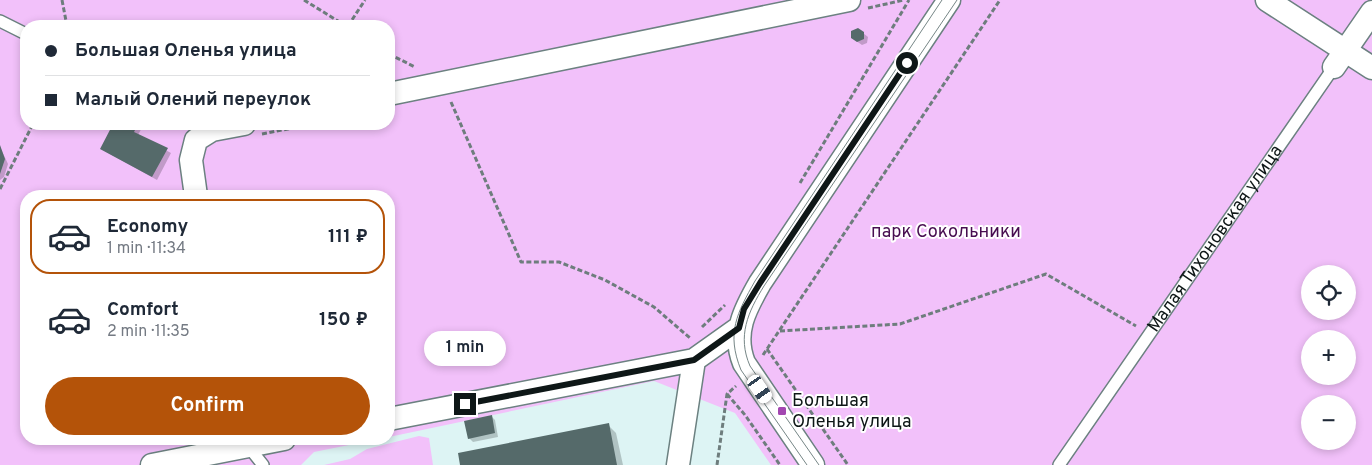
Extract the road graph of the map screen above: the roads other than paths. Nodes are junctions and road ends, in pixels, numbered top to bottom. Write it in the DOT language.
graph roads {
  1 [pos="849,0"];
  2 [pos="949,0"];
  3 [pos="1267,0"];
  4 [pos="1372,12"];
  5 [pos="0,21"];
  6 [pos="20,31"];
  7 [pos="1340,59"];
  8 [pos="1372,68"];
  9 [pos="395,93"];
  10 [pos="212,130"];
  11 [pos="195,190"];
  12 [pos="739,328"];
  13 [pos="694,360"];
  14 [pos="395,418"];
  15 [pos="233,445"];
  16 [pos="152,465"];
  17 [pos="263,465"];
  18 [pos="678,465"];
  19 [pos="813,465"];
  20 [pos="1059,465"];
  1 -- 9 [label="street"];
  2 -- 12 [label="street"];
  3 -- 7 [label="street"];
  4 -- 7 [label="street, Малая Тихоновская улица"];
  5 -- 6 [label="lane"];
  7 -- 8 [label="street"];
  7 -- 20 [label="lane, Малая Тихоновская улица"];
  10 -- 11 [label="street"];
  12 -- 13 [label="street"];
  12 -- 19 [label="street"];
  13 -- 14 [label="street"];
  13 -- 18 [label="street"];
  15 -- 16 [label="street"];
  15 -- 17 [label="lane"];
}
